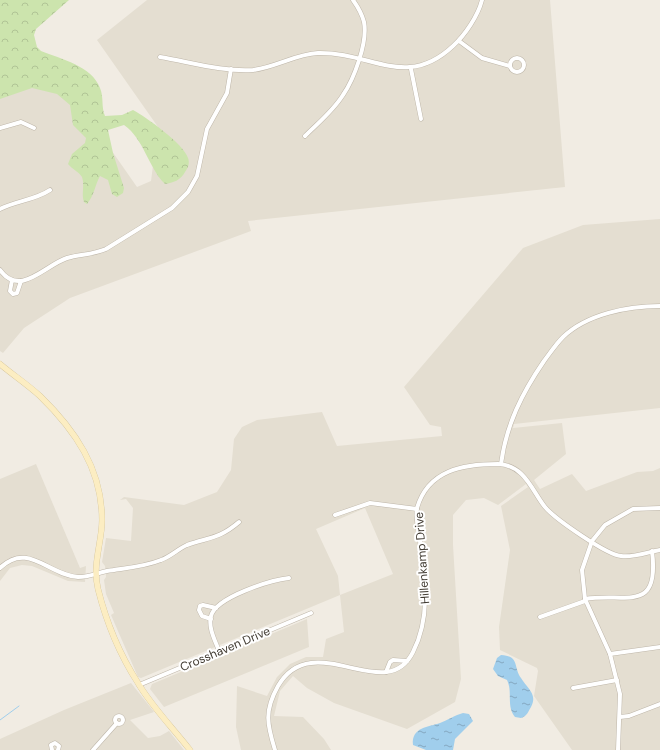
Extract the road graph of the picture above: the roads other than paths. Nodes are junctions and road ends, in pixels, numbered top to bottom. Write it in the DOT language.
graph roads {
  1 [pos="353,0"];
  2 [pos="482,0"];
  3 [pos="459,41"];
  4 [pos="160,58"];
  5 [pos="359,58"];
  6 [pos="510,66"];
  7 [pos="231,69"];
  8 [pos="411,69"];
  9 [pos="421,120"];
  10 [pos="0,128"];
  11 [pos="34,128"];
  12 [pos="305,136"];
  13 [pos="50,190"];
  14 [pos="0,209"];
  15 [pos="0,270"];
  16 [pos="12,280"];
  17 [pos="22,281"];
  18 [pos="660,306"];
  19 [pos="0,364"];
  20 [pos="501,464"];
  21 [pos="660,508"];
  22 [pos="417,509"];
  23 [pos="335,515"];
  24 [pos="239,522"];
  25 [pos="592,541"];
  26 [pos="660,550"];
  27 [pos="652,551"];
  28 [pos="0,568"];
  29 [pos="96,575"];
  30 [pos="289,578"];
  31 [pos="585,600"];
  32 [pos="216,608"];
  33 [pos="311,613"];
  34 [pos="540,617"];
  35 [pos="211,619"];
  36 [pos="660,647"];
  37 [pos="219,651"];
  38 [pos="610,654"];
  39 [pos="406,661"];
  40 [pos="386,672"];
  41 [pos="617,680"];
  42 [pos="139,685"];
  43 [pos="573,688"];
  44 [pos="660,704"];
  45 [pos="620,717"];
  46 [pos="116,723"];
  47 [pos="52,750"];
  48 [pos="60,750"];
  49 [pos="93,750"];
  50 [pos="190,750"];
  51 [pos="276,750"];
  52 [pos="618,750"];
  1 -- 5 [label="street"];
  2 -- 3 [label="street"];
  3 -- 6 [label="street"];
  3 -- 8 [label="street"];
  4 -- 7 [label="street"];
  5 -- 7 [label="street"];
  5 -- 8 [label="street"];
  5 -- 12 [label="street"];
  7 -- 17 [label="street"];
  8 -- 9 [label="street"];
  10 -- 11 [label="street"];
  13 -- 14 [label="street"];
  15 -- 16 [label="street"];
  16 -- 17 [label="street"];
  16 -- 17 [label="street"];
  18 -- 20 [label="street"];
  19 -- 29 [label="street"];
  20 -- 22 [label="street, Hillenkamp Drive"];
  20 -- 25 [label="street"];
  21 -- 25 [label="street"];
  22 -- 23 [label="street"];
  22 -- 39 [label="street, Hillenkamp Drive"];
  24 -- 29 [label="street"];
  25 -- 27 [label="street"];
  25 -- 31 [label="street"];
  26 -- 27 [label="street"];
  27 -- 31 [label="street"];
  28 -- 29 [label="street"];
  29 -- 42 [label="street"];
  30 -- 32 [label="street"];
  31 -- 34 [label="street"];
  31 -- 38 [label="street"];
  32 -- 35 [label="street"];
  32 -- 35 [label="street"];
  33 -- 37 [label="street, Crosshaven Drive"];
  35 -- 37 [label="street"];
  36 -- 38 [label="street"];
  37 -- 42 [label="street, Crosshaven Drive"];
  38 -- 41 [label="street"];
  39 -- 40 [label="street, Hillenkamp Drive"];
  39 -- 40 [label="street"];
  40 -- 51 [label="street, Hillenkamp Drive"];
  41 -- 43 [label="street"];
  41 -- 45 [label="street"];
  42 -- 50 [label="street"];
  44 -- 45 [label="street"];
  45 -- 52 [label="street"];
  46 -- 49 [label="street"];
  47 -- 48 [label="street"];
}
